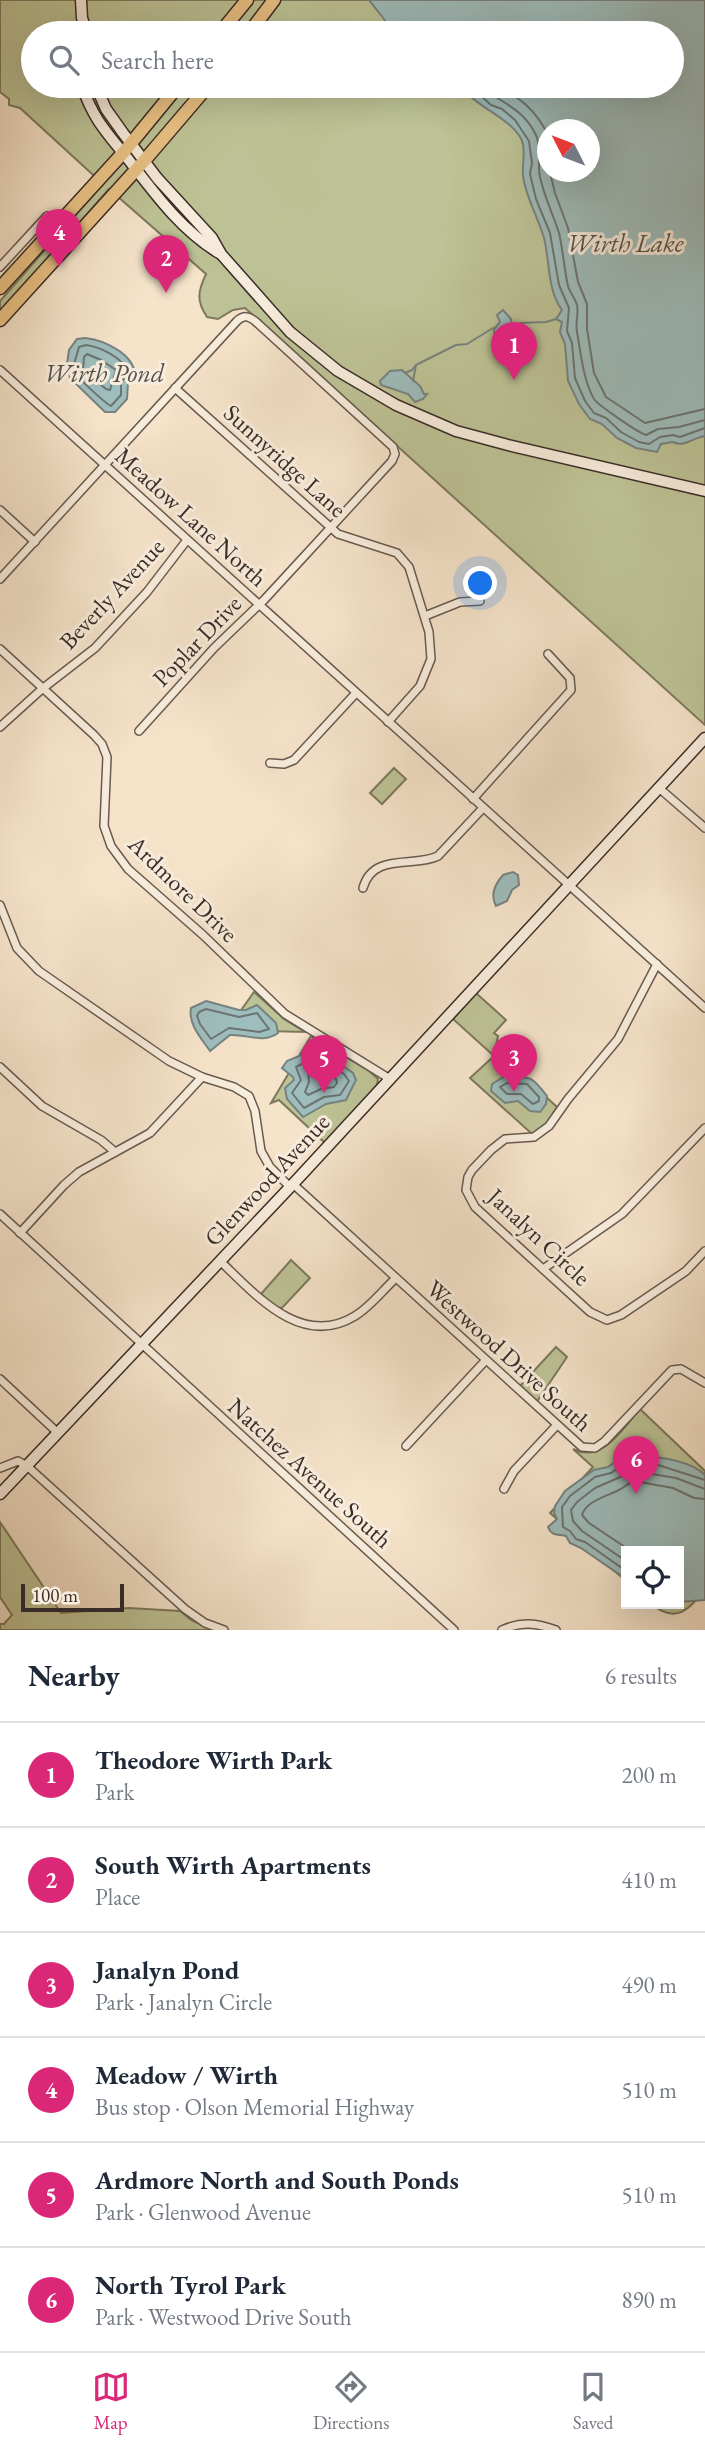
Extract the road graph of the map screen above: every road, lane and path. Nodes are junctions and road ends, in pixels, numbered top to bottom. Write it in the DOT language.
graph roads {
  1 [pos="81,0"];
  2 [pos="247,0"];
  3 [pos="274,0"];
  4 [pos="82,18"];
  5 [pos="81,21"];
  6 [pos="83,21"];
  7 [pos="230,21"];
  8 [pos="257,21"];
  9 [pos="87,98"];
  10 [pos="101,98"];
  11 [pos="168,98"];
  12 [pos="198,98"];
  13 [pos="127,149"];
  14 [pos="140,166"];
  15 [pos="47,216"];
  16 [pos="0,267"];
  17 [pos="0,288"];
  18 [pos="0,320"];
  19 [pos="0,370"];
  20 [pos="174,388"];
  21 [pos="105,465"];
  22 [pos="705,491"];
  23 [pos="0,510"];
  24 [pos="330,527"];
  25 [pos="187,540"];
  26 [pos="35,542"];
  27 [pos="0,579"];
  28 [pos="480,601"];
  29 [pos="258,605"];
  30 [pos="425,616"];
  31 [pos="0,649"];
  32 [pos="548,654"];
  33 [pos="42,689"];
  34 [pos="356,694"];
  35 [pos="388,722"];
  36 [pos="0,727"];
  37 [pos="139,731"];
  38 [pos="705,738"];
  39 [pos="270,763"];
  40 [pos="659,788"];
  41 [pos="473,799"];
  42 [pos="483,808"];
  43 [pos="705,828"];
  44 [pos="570,885"];
  45 [pos="363,888"];
  46 [pos="0,907"];
  47 [pos="657,964"];
  48 [pos="705,1008"];
  49 [pos="0,1067"];
  50 [pos="202,1077"];
  51 [pos="390,1079"];
  52 [pos="705,1128"];
  53 [pos="115,1152"];
  54 [pos="291,1186"];
  55 [pos="0,1214"];
  56 [pos="20,1233"];
  57 [pos="705,1251"];
  58 [pos="220,1261"];
  59 [pos="543,1269"];
  60 [pos="395,1279"];
  61 [pos="141,1344"];
  62 [pos="485,1361"];
  63 [pos="0,1379"];
  64 [pos="705,1382"];
  65 [pos="556,1426"];
  66 [pos="58,1433"];
  67 [pos="406,1446"];
  68 [pos="27,1466"];
  69 [pos="0,1468"];
  70 [pos="504,1489"];
  71 [pos="0,1494"];
  72 [pos="224,1630"];
  73 [pos="454,1630"];
  74 [pos="502,1630"];
  75 [pos="556,1630"];
  1 -- 4 [label="street"];
  2 -- 7 [label="main road"];
  3 -- 8 [label="main road"];
  4 -- 5 [label="street"];
  4 -- 6 [label="street"];
  9 -- 13 [label="street"];
  10 -- 13 [label="street"];
  11 -- 13 [label="main road"];
  12 -- 14 [label="main road"];
  13 -- 14 [label="street"];
  13 -- 17 [label="main road"];
  14 -- 18 [label="main road"];
  14 -- 22 [label="street"];
  15 -- 16 [label="street"];
  19 -- 21 [label="street, Meadow Lane North"];
  20 -- 21 [label="street"];
  20 -- 24 [label="street, Sunnyridge Lane"];
  20 -- 24 [label="street, Poplar Drive"];
  21 -- 25 [label="street, Meadow Lane North"];
  21 -- 26 [label="street"];
  23 -- 26 [label="street"];
  24 -- 29 [label="street, Poplar Drive"];
  24 -- 30 [label="street, Sunnyridge Lane"];
  25 -- 29 [label="street, Meadow Lane North"];
  25 -- 33 [label="street, Beverly Avenue"];
  26 -- 27 [label="street"];
  28 -- 30 [label="street"];
  29 -- 34 [label="street, Meadow Lane North"];
  29 -- 37 [label="street, Poplar Drive"];
  30 -- 35 [label="street, Sunnyridge Lane"];
  31 -- 33 [label="street, Ardmore Drive"];
  32 -- 41 [label="street"];
  33 -- 36 [label="street, Beverly Avenue"];
  33 -- 51 [label="street, Ardmore Drive"];
  34 -- 35 [label="street, Meadow Lane North"];
  34 -- 39 [label="street"];
  35 -- 41 [label="street, Meadow Lane North"];
  38 -- 40 [label="street, Glenwood Avenue"];
  40 -- 43 [label="street"];
  40 -- 44 [label="street, Glenwood Avenue"];
  41 -- 42 [label="street, Meadow Lane North"];
  42 -- 44 [label="street"];
  42 -- 45 [label="street"];
  44 -- 47 [label="street"];
  44 -- 51 [label="street, Glenwood Avenue"];
  46 -- 50 [label="street"];
  47 -- 48 [label="street"];
  47 -- 59 [label="street, Janalyn Circle"];
  49 -- 53 [label="street"];
  50 -- 53 [label="street"];
  50 -- 54 [label="street, Westwood Drive South"];
  51 -- 54 [label="street, Glenwood Avenue"];
  52 -- 59 [label="street"];
  53 -- 56 [label="street"];
  54 -- 58 [label="street, Glenwood Avenue"];
  54 -- 60 [label="street, Westwood Drive South"];
  55 -- 56 [label="street, Natchez Avenue South"];
  56 -- 61 [label="street, Natchez Avenue South"];
  57 -- 59 [label="street, Janalyn Circle"];
  58 -- 60 [label="street"];
  58 -- 61 [label="street, Glenwood Avenue"];
  60 -- 62 [label="street, Westwood Drive South"];
  61 -- 66 [label="street, Glenwood Avenue"];
  61 -- 73 [label="street, Natchez Avenue South"];
  62 -- 65 [label="street, Westwood Drive South"];
  62 -- 67 [label="street"];
  63 -- 66 [label="street"];
  64 -- 65 [label="street, Westwood Drive South"];
  65 -- 70 [label="street"];
  66 -- 68 [label="street, Glenwood Avenue"];
  68 -- 69 [label="street"];
  68 -- 71 [label="street, Glenwood Avenue"];
  68 -- 72 [label="street"];
  74 -- 75 [label="street"];
}
